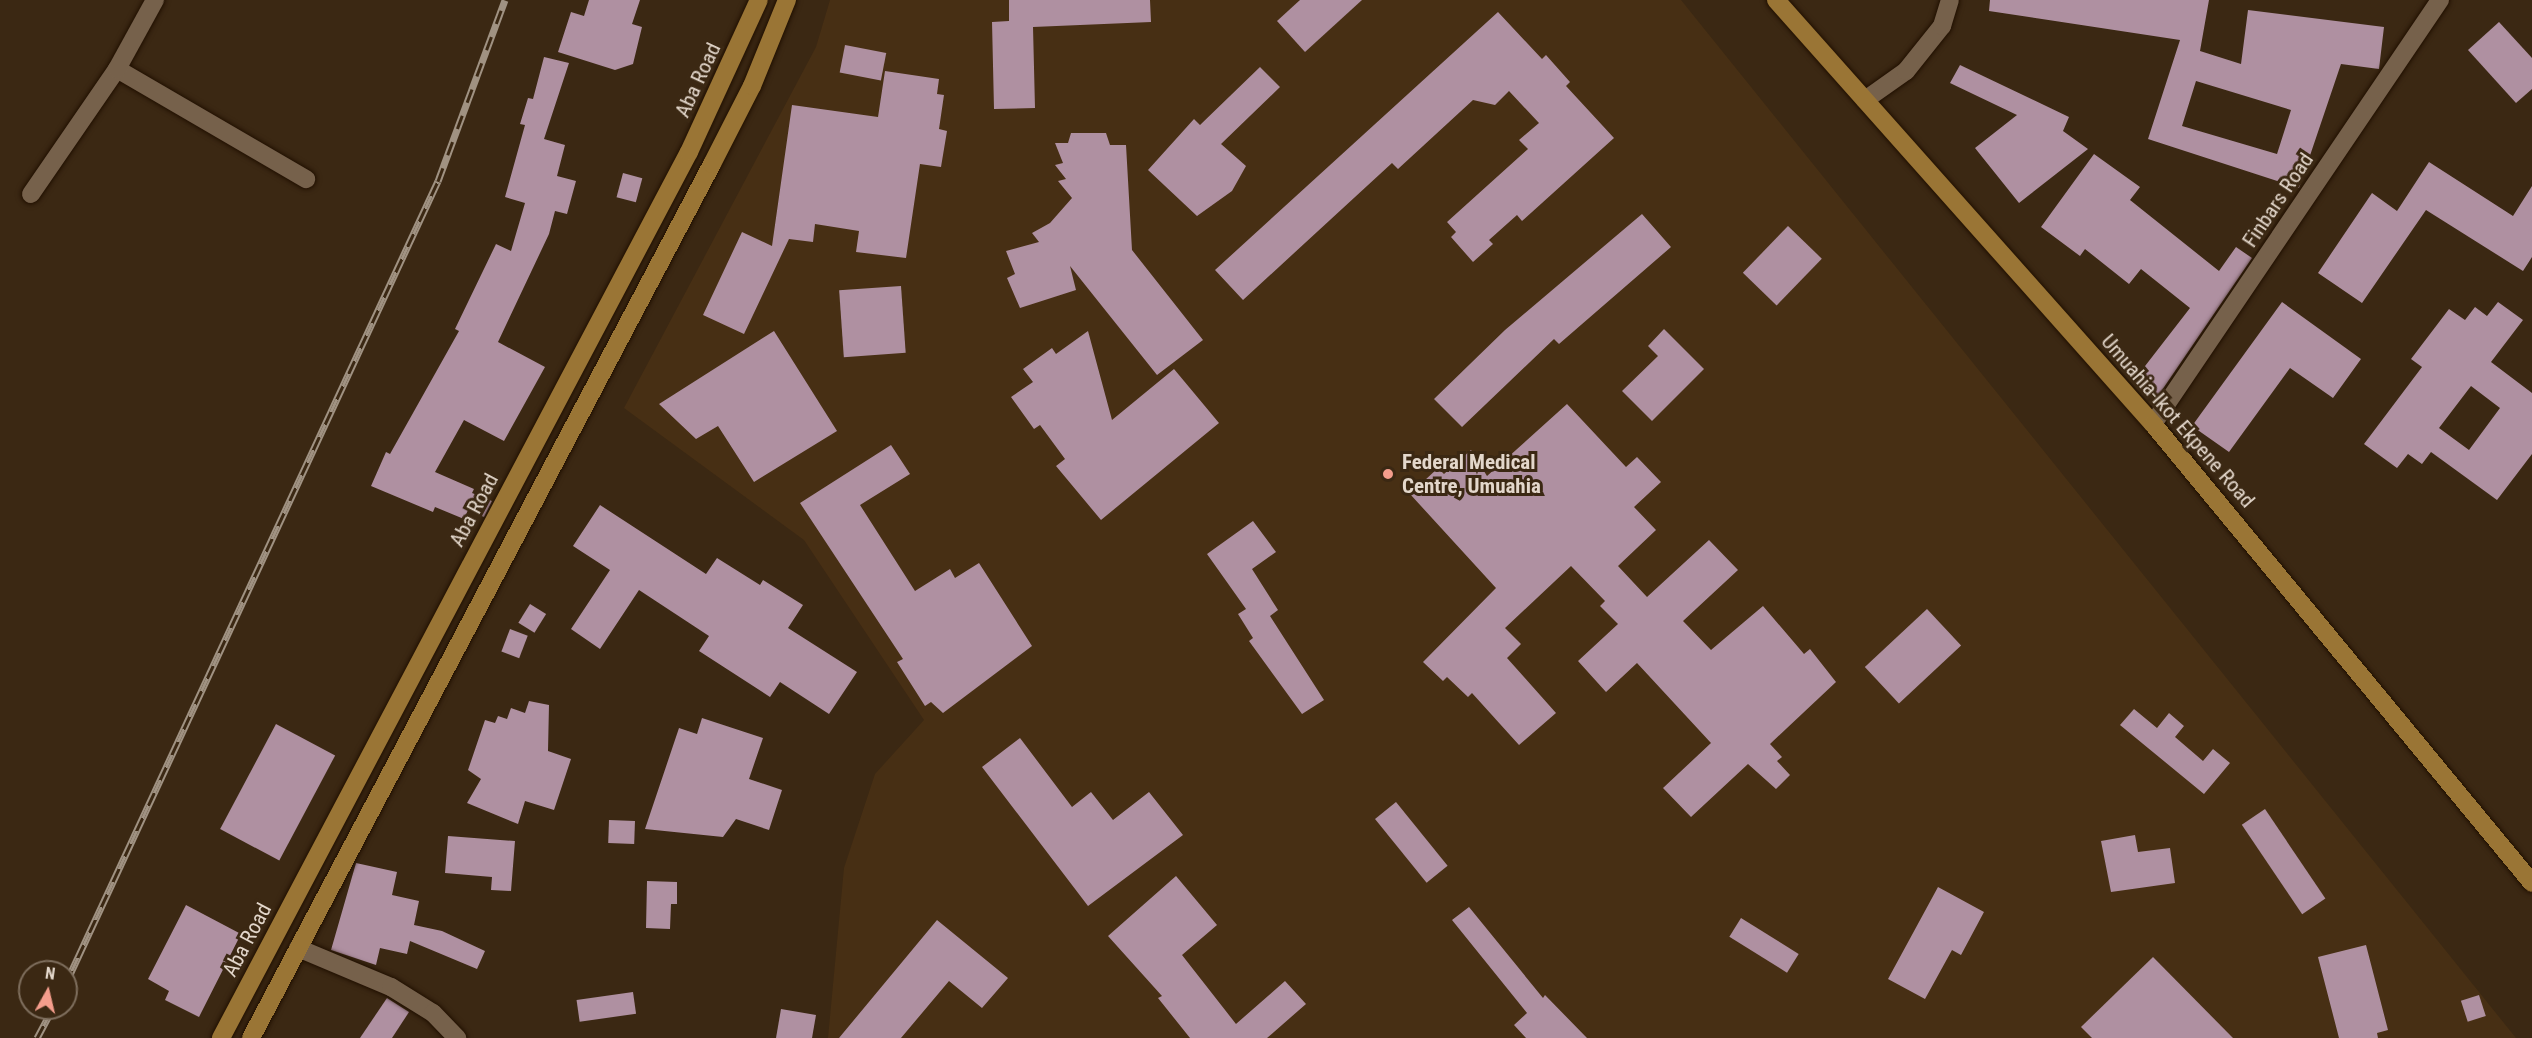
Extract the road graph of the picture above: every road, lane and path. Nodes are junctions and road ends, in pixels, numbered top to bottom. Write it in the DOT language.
graph roads {
  1 [pos="155,0"];
  2 [pos="759,0"];
  3 [pos="788,0"];
  4 [pos="1776,0"];
  5 [pos="1950,0"];
  6 [pos="2440,0"];
  7 [pos="117,69"];
  8 [pos="1865,100"];
  9 [pos="306,179"];
  10 [pos="30,194"];
  11 [pos="591,336"];
  12 [pos="616,348"];
  13 [pos="2153,424"];
  14 [pos="2532,883"];
  15 [pos="298,948"];
  16 [pos="221,1038"];
  17 [pos="251,1038"];
  18 [pos="458,1038"];
  1 -- 7 [label="street"];
  2 -- 11 [label="main road, Aba Road"];
  3 -- 12 [label="main road"];
  4 -- 8 [label="main road, Umuahia-Ikot Ekpene Road"];
  5 -- 8 [label="street"];
  6 -- 13 [label="street, Finbars Road"];
  7 -- 9 [label="street"];
  7 -- 10 [label="street"];
  8 -- 13 [label="main road, Umuahia-Ikot Ekpene Road"];
  11 -- 12 [label="main road"];
  11 -- 16 [label="main road, Aba Road"];
  12 -- 15 [label="main road"];
  13 -- 14 [label="main road, Umuahia-Ikot Ekpene Road"];
  15 -- 17 [label="main road"];
  15 -- 18 [label="street"];
}
